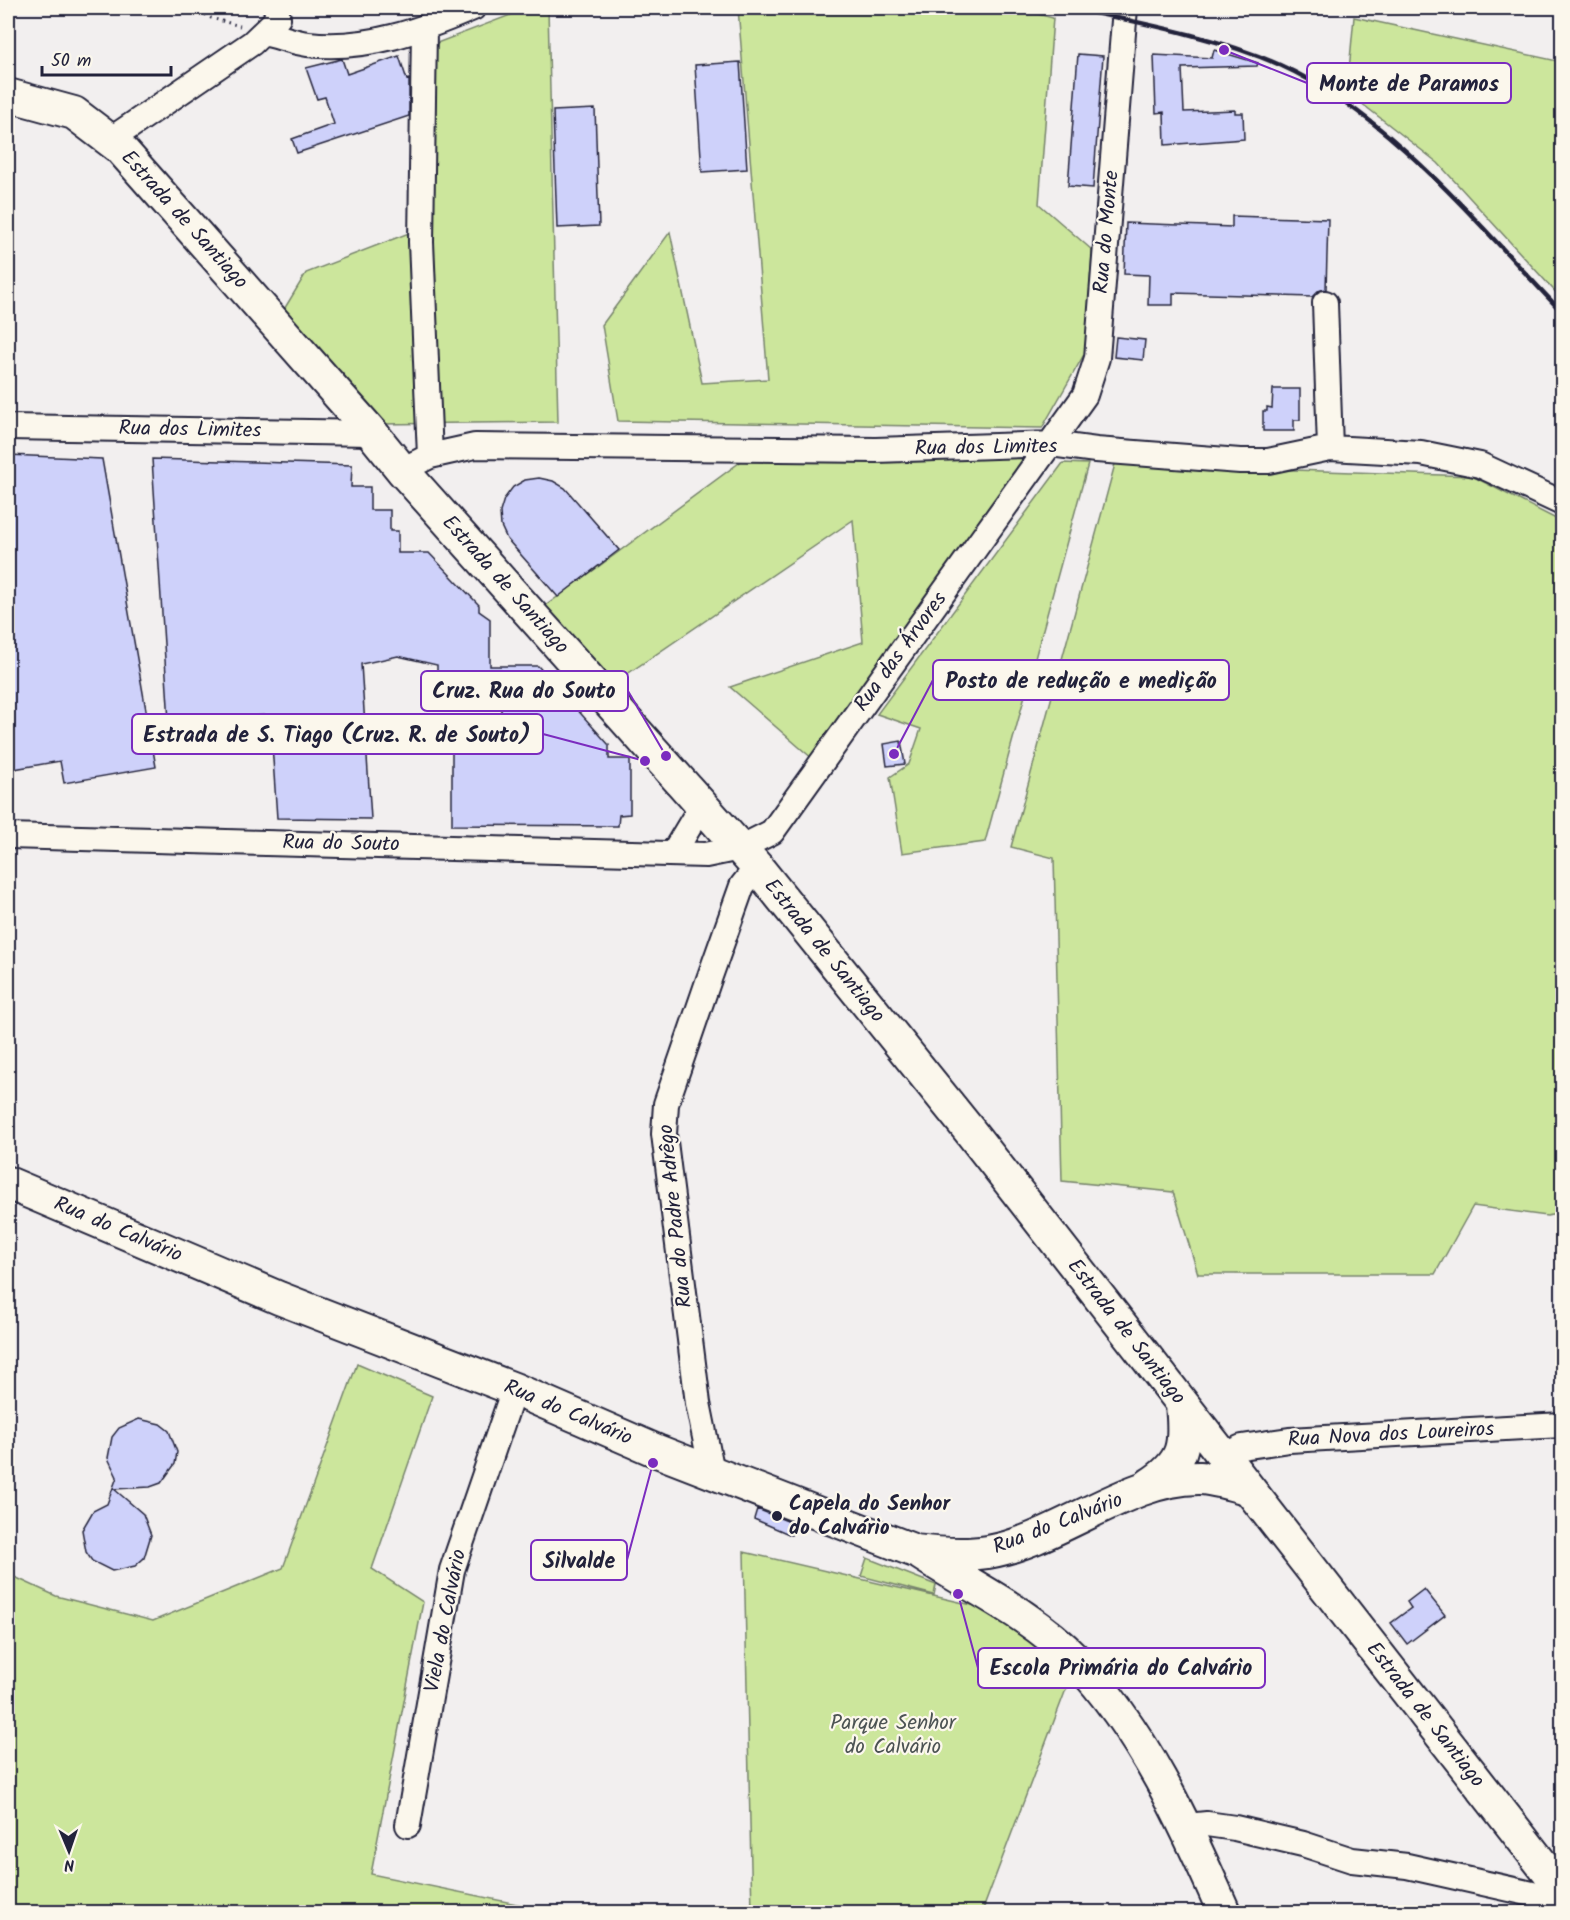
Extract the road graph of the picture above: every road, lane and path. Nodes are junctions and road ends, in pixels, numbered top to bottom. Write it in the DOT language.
graph roads {
  1 [pos="195,8"];
  2 [pos="276,8"];
  3 [pos="473,8"];
  4 [pos="1125,8"];
  5 [pos="424,29"];
  6 [pos="263,33"];
  7 [pos="8,95"];
  8 [pos="110,140"];
  9 [pos="1325,303"];
  10 [pos="8,427"];
  11 [pos="372,433"];
  12 [pos="1051,444"];
  13 [pos="1330,448"];
  14 [pos="430,456"];
  15 [pos="402,471"];
  16 [pos="1563,503"];
  17 [pos="702,805"];
  18 [pos="8,836"];
  19 [pos="674,852"];
  20 [pos="748,858"];
  21 [pos="8,1182"];
  22 [pos="514,1389"];
  23 [pos="1182,1405"];
  24 [pos="1563,1425"];
  25 [pos="1222,1456"];
  26 [pos="1179,1469"];
  27 [pos="712,1472"];
  28 [pos="1249,1489"];
  29 [pos="1019,1543"];
  30 [pos="915,1551"];
  31 [pos="1005,1607"];
  32 [pos="408,1825"];
  33 [pos="1187,1826"];
  34 [pos="1563,1890"];
  35 [pos="1563,1896"];
  36 [pos="1224,1912"];
  1 -- 6 [label="path"];
  2 -- 6 [label="street"];
  3 -- 5 [label="street"];
  4 -- 12 [label="street, Rua do Monte"];
  5 -- 6 [label="street"];
  5 -- 14 [label="street"];
  6 -- 8 [label="street"];
  7 -- 8 [label="main road, Estrada de Santiago"];
  8 -- 11 [label="main road, Estrada de Santiago"];
  9 -- 13 [label="street"];
  10 -- 11 [label="street, Rua dos Limites"];
  11 -- 15 [label="main road, Estrada de Santiago"];
  12 -- 13 [label="street, Rua dos Limites"];
  12 -- 14 [label="street, Rua dos Limites"];
  12 -- 20 [label="street, Rua das Árvores"];
  13 -- 16 [label="street, Rua dos Limites"];
  14 -- 15 [label="street, Rua dos Limites"];
  15 -- 17 [label="main road, Estrada de Santiago"];
  17 -- 19 [label="street"];
  17 -- 20 [label="main road, Estrada de Santiago"];
  18 -- 19 [label="street, Rua do Souto"];
  19 -- 20 [label="street, Rua do Souto"];
  20 -- 23 [label="main road, Estrada de Santiago"];
  20 -- 27 [label="street, Rua do Padre Adrêgo"];
  21 -- 22 [label="main road, Rua do Calvário"];
  22 -- 27 [label="main road, Rua do Calvário"];
  22 -- 32 [label="street, Viela do Calvário"];
  23 -- 25 [label="main road, Estrada de Santiago"];
  23 -- 26 [label="main road"];
  24 -- 25 [label="street, Rua Nova dos Loureiros"];
  25 -- 26 [label="main road, Rua do Calvário"];
  25 -- 28 [label="main road, Estrada de Santiago"];
  26 -- 28 [label="main road"];
  26 -- 29 [label="main road, Rua do Calvário"];
  27 -- 30 [label="main road, Rua do Calvário"];
  28 -- 34 [label="main road, Estrada de Santiago"];
  29 -- 30 [label="main road, Rua do Calvário"];
  29 -- 31 [label="main road"];
  30 -- 31 [label="main road"];
  31 -- 33 [label="main road"];
  33 -- 35 [label="street"];
  33 -- 36 [label="main road"];
}
